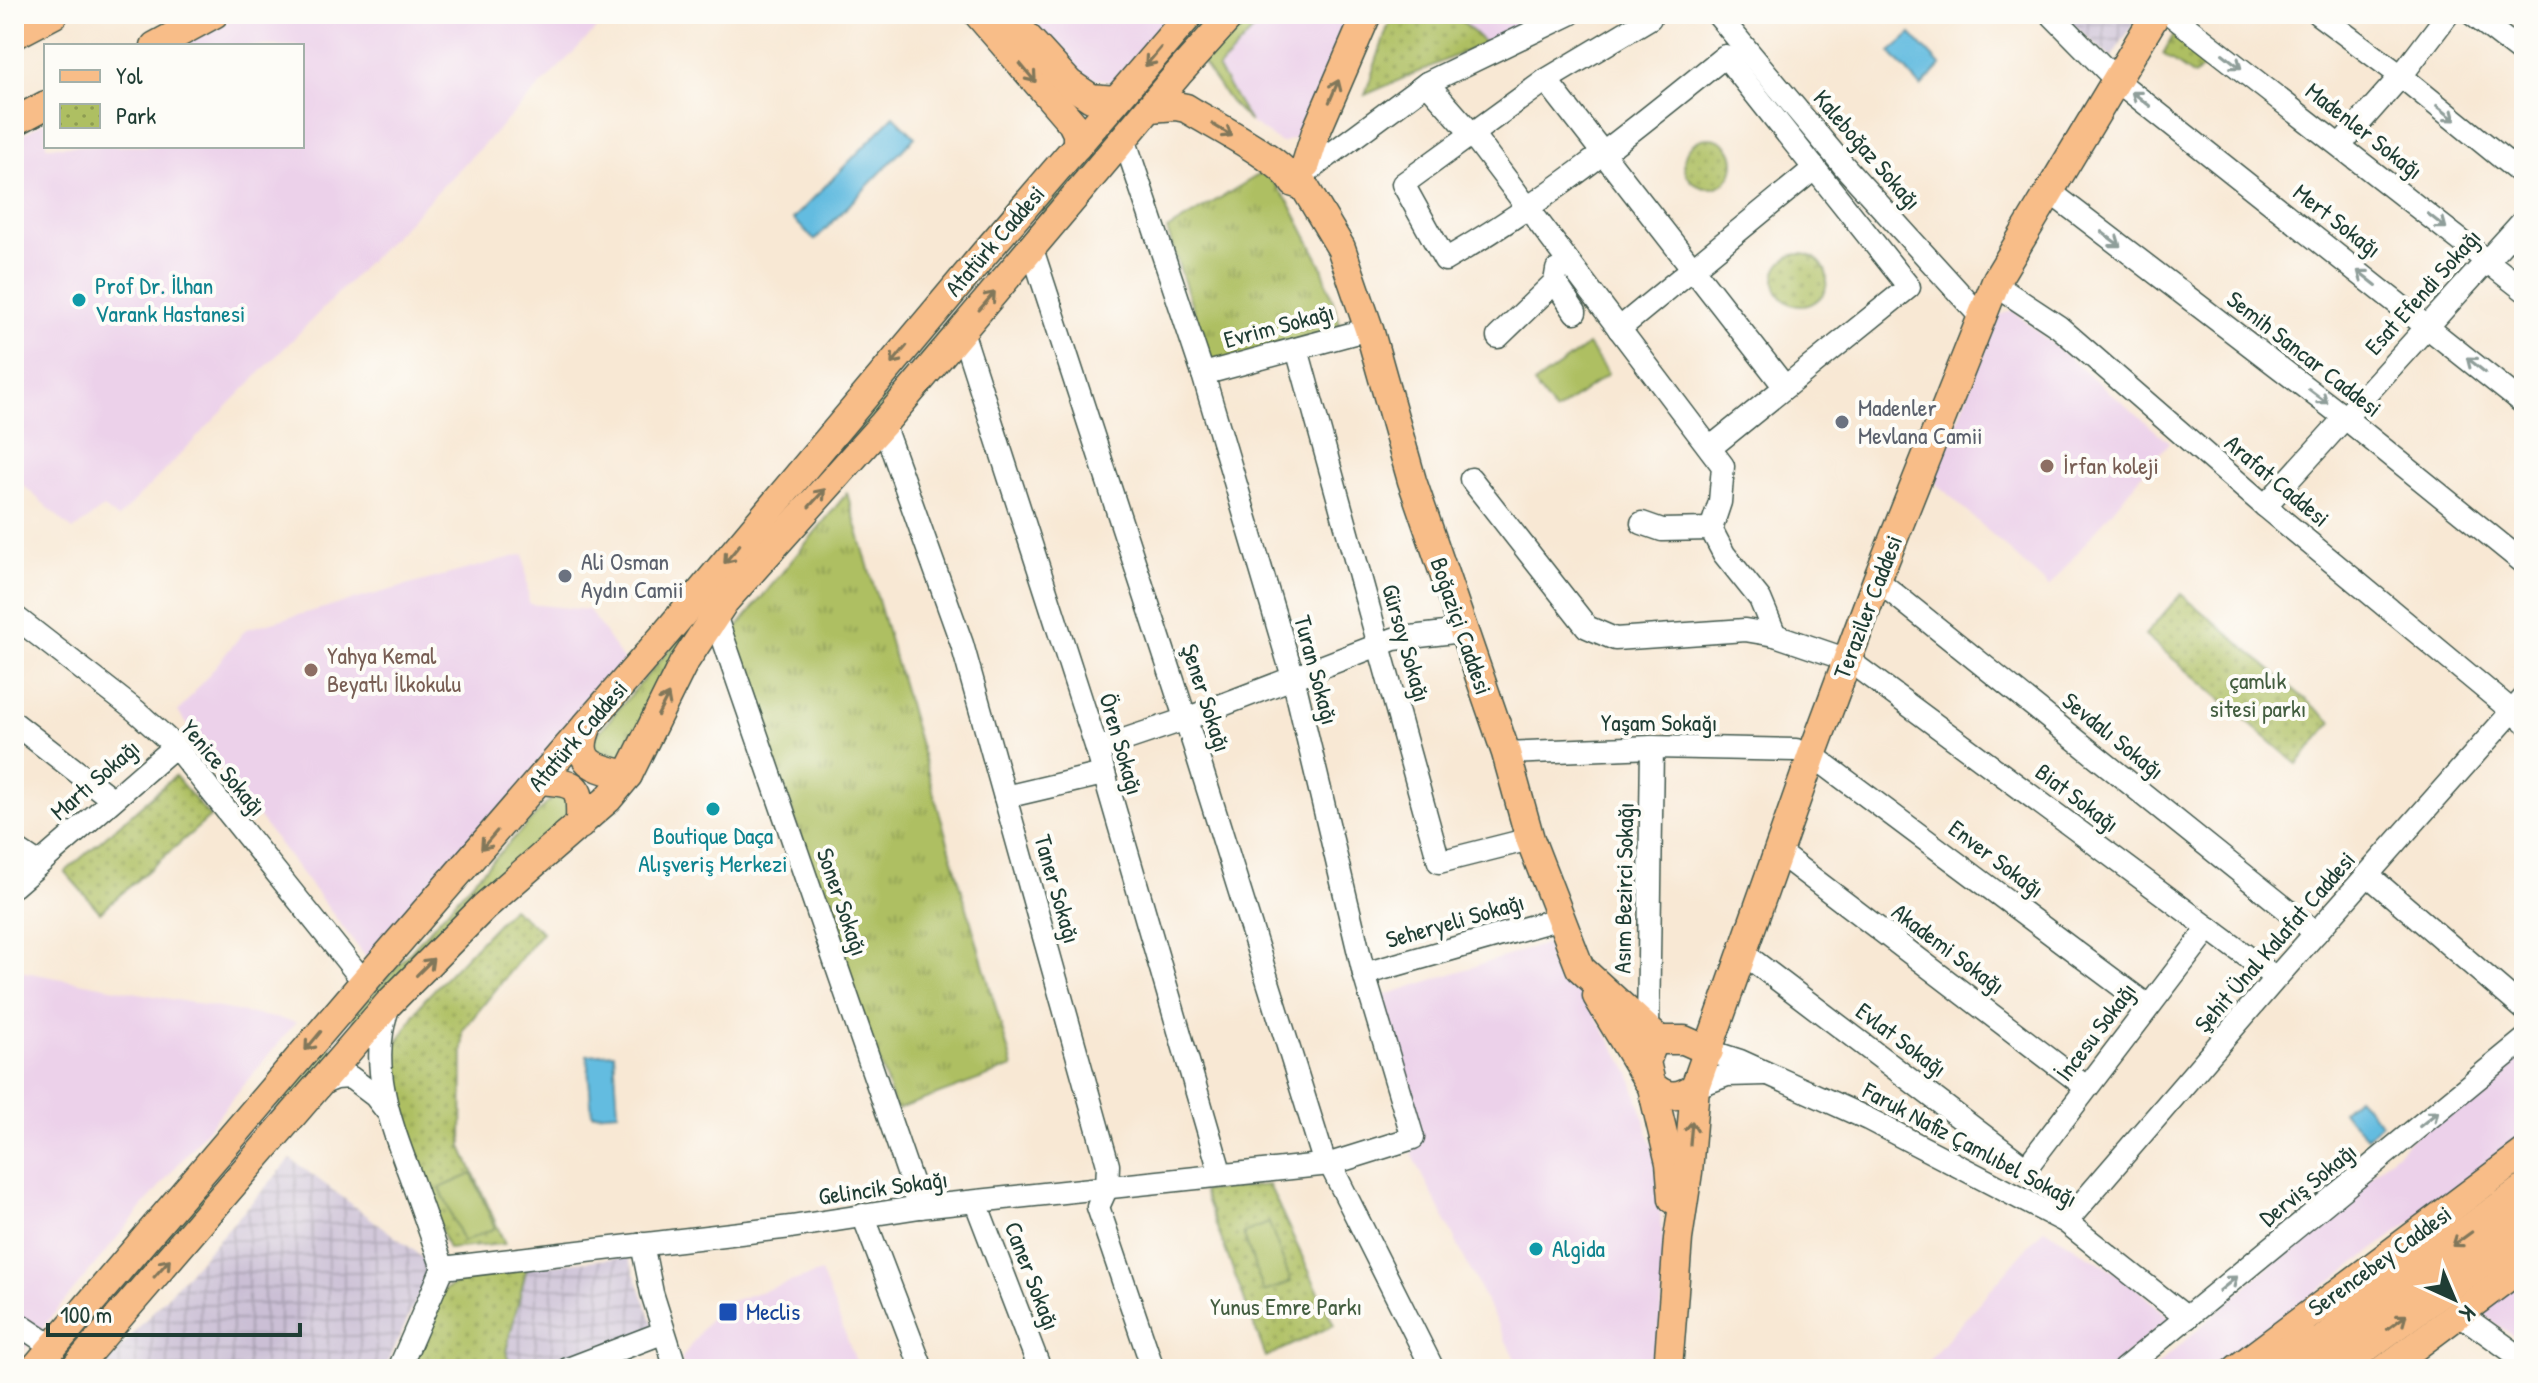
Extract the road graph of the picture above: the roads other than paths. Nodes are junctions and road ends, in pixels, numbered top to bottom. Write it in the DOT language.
graph roads {
  1 [pos="54,14"];
  2 [pos="214,14"];
  3 [pos="978,14"];
  4 [pos="1006,14"];
  5 [pos="1190,14"];
  6 [pos="1232,14"];
  7 [pos="1367,14"];
  8 [pos="1570,14"];
  9 [pos="1717,14"];
  10 [pos="2051,14"];
  11 [pos="2156,14"];
  12 [pos="2170,14"];
  13 [pos="2318,14"];
  14 [pos="2472,14"];
  15 [pos="2438,17"];
  16 [pos="1650,18"];
  17 [pos="14,35"];
  18 [pos="159,44"];
  19 [pos="2524,54"];
  20 [pos="2401,76"];
  21 [pos="1546,80"];
  22 [pos="2116,80"];
  23 [pos="1427,83"];
  24 [pos="1116,100"];
  25 [pos="44,106"];
  26 [pos="1150,108"];
  27 [pos="14,122"];
  28 [pos="1472,134"];
  29 [pos="1124,138"];
  30 [pos="2340,145"];
  31 [pos="1077,146"];
  32 [pos="1604,154"];
  33 [pos="1815,168"];
  34 [pos="1303,174"];
  35 [pos="2524,176"];
  36 [pos="2049,191"];
  37 [pos="1527,208"];
  38 [pos="2524,220"];
  39 [pos="1032,249"];
  40 [pos="1561,254"];
  41 [pos="2487,260"];
  42 [pos="1693,268"];
  43 [pos="1555,282"];
  44 [pos="1994,284"];
  45 [pos="2524,290"];
  46 [pos="1575,312"];
  47 [pos="1981,317"];
  48 [pos="2428,327"];
  49 [pos="1369,329"];
  50 [pos="1619,329"];
  51 [pos="962,331"];
  52 [pos="1498,337"];
  53 [pos="1297,349"];
  54 [pos="1203,374"];
  55 [pos="1785,387"];
  56 [pos="2524,404"];
  57 [pos="2344,417"];
  58 [pos="883,424"];
  59 [pos="1710,448"];
  60 [pos="1471,479"];
  61 [pos="2265,506"];
  62 [pos="1642,523"];
  63 [pos="1711,529"];
  64 [pos="2524,563"];
  65 [pos="1877,580"];
  66 [pos="715,615"];
  67 [pos="14,616"];
  68 [pos="1462,631"];
  69 [pos="1775,635"];
  70 [pos="1379,644"];
  71 [pos="1848,660"];
  72 [pos="1293,677"];
  73 [pos="2520,710"];
  74 [pos="1186,719"];
  75 [pos="14,723"];
  76 [pos="588,725"];
  77 [pos="175,746"];
  78 [pos="1652,747"];
  79 [pos="1097,749"];
  80 [pos="1506,753"];
  81 [pos="1812,755"];
  82 [pos="1103,774"];
  83 [pos="628,775"];
  84 [pos="540,780"];
  85 [pos="1005,797"];
  86 [pos="112,799"];
  87 [pos="580,825"];
  88 [pos="1530,839"];
  89 [pos="14,848"];
  90 [pos="1778,852"];
  91 [pos="38,864"];
  92 [pos="2368,875"];
  93 [pos="14,886"];
  94 [pos="1561,918"];
  95 [pos="2209,928"];
  96 [pos="2316,933"];
  97 [pos="1743,953"];
  98 [pos="1580,968"];
  99 [pos="1364,974"];
  100 [pos="2276,978"];
  101 [pos="364,982"];
  102 [pos="389,1003"];
  103 [pos="2148,1006"];
  104 [pos="2524,1009"];
  105 [pos="1653,1035"];
  106 [pos="2524,1040"];
  107 [pos="1709,1051"];
  108 [pos="1770,1074"];
  109 [pos="1648,1081"];
  110 [pos="318,1085"];
  111 [pos="1695,1087"];
  112 [pos="2086,1087"];
  113 [pos="387,1111"];
  114 [pos="2524,1153"];
  115 [pos="1328,1164"];
  116 [pos="2026,1168"];
  117 [pos="1221,1175"];
  118 [pos="1107,1187"];
  119 [pos="2524,1191"];
  120 [pos="976,1203"];
  121 [pos="920,1207"];
  122 [pos="863,1215"];
  123 [pos="2066,1222"];
  124 [pos="2524,1229"];
  125 [pos="1678,1239"];
  126 [pos="642,1244"];
  127 [pos="2524,1265"];
  128 [pos="443,1268"];
  129 [pos="2377,1299"];
  130 [pos="2460,1314"];
  131 [pos="2187,1318"];
  132 [pos="14,1321"];
  133 [pos="662,1333"];
  134 [pos="53,1347"];
  135 [pos="2524,1360"];
  136 [pos="34,1369"];
  137 [pos="74,1369"];
  138 [pos="399,1369"];
  139 [pos="568,1369"];
  140 [pos="676,1369"];
  141 [pos="922,1369"];
  142 [pos="1040,1369"];
  143 [pos="1153,1369"];
  144 [pos="1433,1369"];
  145 [pos="1668,1369"];
  146 [pos="2124,1369"];
  147 [pos="2237,1369"];
  148 [pos="2259,1369"];
  149 [pos="2289,1369"];
  150 [pos="2334,1369"];
  151 [pos="2385,1369"];
  1 -- 17 [label="main road"];
  2 -- 18 [label="main road"];
  3 -- 31 [label="main road, one-way"];
  4 -- 24 [label="main road"];
  5 -- 24 [label="main road, Atatürk Caddesi, one-way"];
  6 -- 26 [label="main road, Atatürk Caddesi"];
  34 -- 7 [label="main road, one-way"];
  8 -- 23 [label="street"];
  9 -- 47 [label="street, Kaleboğaz Sokağı"];
  10 -- 22 [label="street, Mert Sokağı"];
  11 -- 22 [label="main road, Teraziler Caddesi"];
  12 -- 30 [label="street, Madenler Sokağı, one-way"];
  13 -- 20 [label="street"];
  14 -- 19 [label="street"];
  15 -- 20 [label="street"];
  16 -- 21 [label="street"];
  20 -- 30 [label="street"];
  20 -- 35 [label="street, one-way"];
  21 -- 28 [label="street"];
  21 -- 32 [label="street"];
  22 -- 36 [label="main road, Teraziler Caddesi"];
  48 -- 22 [label="street, Mert Sokağı, one-way"];
  23 -- 28 [label="street"];
  23 -- 34 [label="street"];
  24 -- 31 [label="main road, Atatürk Caddesi"];
  25 -- 27 [label="main road"];
  26 -- 29 [label="main road, Atatürk Caddesi"];
  26 -- 34 [label="main road, one-way"];
  28 -- 37 [label="street"];
  28 -- 37 [label="street"];
  29 -- 39 [label="main road, Atatürk Caddesi"];
  29 -- 54 [label="street, Turan Sokağı"];
  30 -- 41 [label="street, Madenler Sokağı, one-way"];
  31 -- 76 [label="main road, Atatürk Caddesi, one-way"];
  32 -- 33 [label="street"];
  32 -- 37 [label="street"];
  32 -- 42 [label="street"];
  33 -- 42 [label="street"];
  33 -- 55 [label="street"];
  34 -- 49 [label="main road, Boğaziçi Caddesi"];
  36 -- 44 [label="main road, Teraziler Caddesi"];
  36 -- 57 [label="street, Semih Sancar Caddesi, one-way"];
  37 -- 40 [label="street"];
  38 -- 41 [label="street, Esat Efendi Sokağı"];
  51 -- 39 [label="main road, Atatürk Caddesi, one-way"];
  39 -- 74 [label="street, Şener Sokağı"];
  40 -- 43 [label="street"];
  40 -- 50 [label="street"];
  41 -- 45 [label="street, Madenler Sokağı"];
  41 -- 48 [label="street, Esat Efendi Sokağı"];
  42 -- 50 [label="street"];
  42 -- 55 [label="street"];
  43 -- 46 [label="street"];
  43 -- 52 [label="street"];
  44 -- 47 [label="main road, Teraziler Caddesi"];
  44 -- 61 [label="street, Arafat Caddesi"];
  47 -- 65 [label="main road, Teraziler Caddesi"];
  56 -- 48 [label="street, Mert Sokağı, one-way"];
  48 -- 57 [label="street, Esat Efendi Sokağı"];
  49 -- 53 [label="street, Evrim Sokağı"];
  49 -- 68 [label="main road, Boğaziçi Caddesi"];
  50 -- 59 [label="street"];
  51 -- 58 [label="main road, Atatürk Caddesi"];
  51 -- 79 [label="street, Ören Sokağı"];
  53 -- 54 [label="street, Evrim Sokağı"];
  53 -- 70 [label="street, Gürsoy Sokağı"];
  54 -- 72 [label="street, Turan Sokağı"];
  55 -- 59 [label="street"];
  57 -- 61 [label="street, Esat Efendi Sokağı"];
  57 -- 64 [label="street, Semih Sancar Caddesi"];
  66 -- 58 [label="main road, Atatürk Caddesi, one-way"];
  58 -- 85 [label="street, Taner Sokağı"];
  59 -- 63 [label="street"];
  60 -- 69 [label="street, Biat Sokağı"];
  61 -- 73 [label="street, Arafat Caddesi"];
  62 -- 63 [label="street"];
  63 -- 69 [label="street"];
  65 -- 71 [label="main road, Teraziler Caddesi"];
  65 -- 96 [label="street, Sevdalı Sokağı"];
  83 -- 66 [label="main road, Atatürk Caddesi, one-way"];
  66 -- 121 [label="street, Soner Sokağı"];
  67 -- 77 [label="street, Yenice Sokağı"];
  68 -- 70 [label="street"];
  68 -- 80 [label="main road, Boğaziçi Caddesi"];
  69 -- 71 [label="street, Biat Sokağı"];
  70 -- 72 [label="street"];
  70 -- 88 [label="street, Gürsoy Sokağı"];
  71 -- 81 [label="main road, Teraziler Caddesi"];
  71 -- 95 [label="street, Biat Sokağı"];
  72 -- 74 [label="street"];
  72 -- 99 [label="street, Turan Sokağı"];
  73 -- 92 [label="street, Şehit Ünal Kalafat Caddesi"];
  74 -- 79 [label="street"];
  74 -- 115 [label="street, Şener Sokağı"];
  75 -- 86 [label="street"];
  76 -- 83 [label="main road"];
  76 -- 84 [label="main road, Atatürk Caddesi"];
  77 -- 86 [label="street, Martı Sokağı"];
  77 -- 101 [label="street, Yenice Sokağı"];
  78 -- 80 [label="street, Yaşam Sokağı"];
  78 -- 81 [label="street, Yaşam Sokağı"];
  78 -- 105 [label="street, Asım Bezirci Sokağı"];
  79 -- 82 [label="street, Ören Sokağı"];
  80 -- 88 [label="main road, Boğaziçi Caddesi"];
  81 -- 90 [label="main road, Teraziler Caddesi"];
  81 -- 103 [label="street, Enver Sokağı"];
  82 -- 85 [label="street"];
  82 -- 117 [label="street, Ören Sokağı"];
  83 -- 87 [label="main road, Atatürk Caddesi"];
  84 -- 87 [label="main road"];
  84 -- 101 [label="main road, Atatürk Caddesi, one-way"];
  85 -- 118 [label="street, Taner Sokağı"];
  86 -- 91 [label="street, Martı Sokağı"];
  102 -- 87 [label="main road, Atatürk Caddesi, one-way"];
  88 -- 94 [label="main road, Boğaziçi Caddesi"];
  89 -- 91 [label="street"];
  90 -- 97 [label="main road, Teraziler Caddesi"];
  90 -- 112 [label="street, Akademi Sokağı"];
  91 -- 93 [label="street, Martı Sokağı"];
  92 -- 96 [label="street, Şehit Ünal Kalafat Caddesi"];
  92 -- 104 [label="street"];
  94 -- 98 [label="main road, Boğaziçi Caddesi"];
  94 -- 99 [label="street, Seheryeli Sokağı"];
  95 -- 100 [label="street, Biat Sokağı"];
  95 -- 103 [label="street, İncesu Sokağı"];
  96 -- 100 [label="street, Şehit Ünal Kalafat Caddesi"];
  97 -- 107 [label="main road, Teraziler Caddesi"];
  97 -- 116 [label="street, Evlat Sokağı"];
  98 -- 105 [label="main road, Boğaziçi Caddesi"];
  98 -- 109 [label="main road"];
  99 -- 115 [label="street, Turan Sokağı"];
  100 -- 123 [label="street, Şehit Ünal Kalafat Caddesi"];
  101 -- 134 [label="main road, Atatürk Caddesi, one-way"];
  102 -- 110 [label="main road, Atatürk Caddesi"];
  102 -- 113 [label="street"];
  103 -- 112 [label="street, İncesu Sokağı"];
  105 -- 107 [label="main road"];
  105 -- 109 [label="main road"];
  131 -- 106 [label="street, Derviş Sokağı, one-way"];
  107 -- 108 [label="street, Faruk Nafiz Çamlıbel Sokağı"];
  107 -- 111 [label="main road, Teraziler Caddesi"];
  108 -- 111 [label="street"];
  108 -- 123 [label="street, Faruk Nafiz Çamlıbel Sokağı"];
  109 -- 111 [label="main road"];
  109 -- 125 [label="main road, Teraziler Caddesi"];
  110 -- 113 [label="street"];
  137 -- 110 [label="main road, Atatürk Caddesi, one-way"];
  125 -- 111 [label="main road, Teraziler Caddesi, one-way"];
  112 -- 116 [label="street, İncesu Sokağı"];
  113 -- 128 [label="street"];
  114 -- 147 [label="main road, Serencebey Caddesi"];
  115 -- 117 [label="street, Gelincik Sokağı"];
  115 -- 144 [label="street, Şener Sokağı"];
  117 -- 118 [label="street, Gelincik Sokağı"];
  118 -- 120 [label="street, Gelincik Sokağı"];
  118 -- 143 [label="street, Taner Sokağı"];
  119 -- 129 [label="highway, one-way"];
  120 -- 121 [label="street, Gelincik Sokağı"];
  120 -- 142 [label="street, Caner Sokağı"];
  121 -- 122 [label="street, Gelincik Sokağı"];
  122 -- 126 [label="street, Gelincik Sokağı"];
  122 -- 141 [label="street"];
  123 -- 131 [label="street, Faruk Nafiz Çamlıbel Sokağı"];
  150 -- 124 [label="highway, one-way"];
  125 -- 145 [label="main road, Teraziler Caddesi"];
  126 -- 128 [label="street, Gelincik Sokağı"];
  126 -- 133 [label="street"];
  127 -- 130 [label="main road"];
  128 -- 138 [label="street"];
  129 -- 148 [label="highway"];
  129 -- 149 [label="highway"];
  130 -- 135 [label="street"];
  130 -- 151 [label="main road"];
  131 -- 146 [label="street, Derviş Sokağı"];
  132 -- 134 [label="street"];
  133 -- 139 [label="street"];
  133 -- 140 [label="street"];
  134 -- 136 [label="main road, Atatürk Caddesi"];
}
